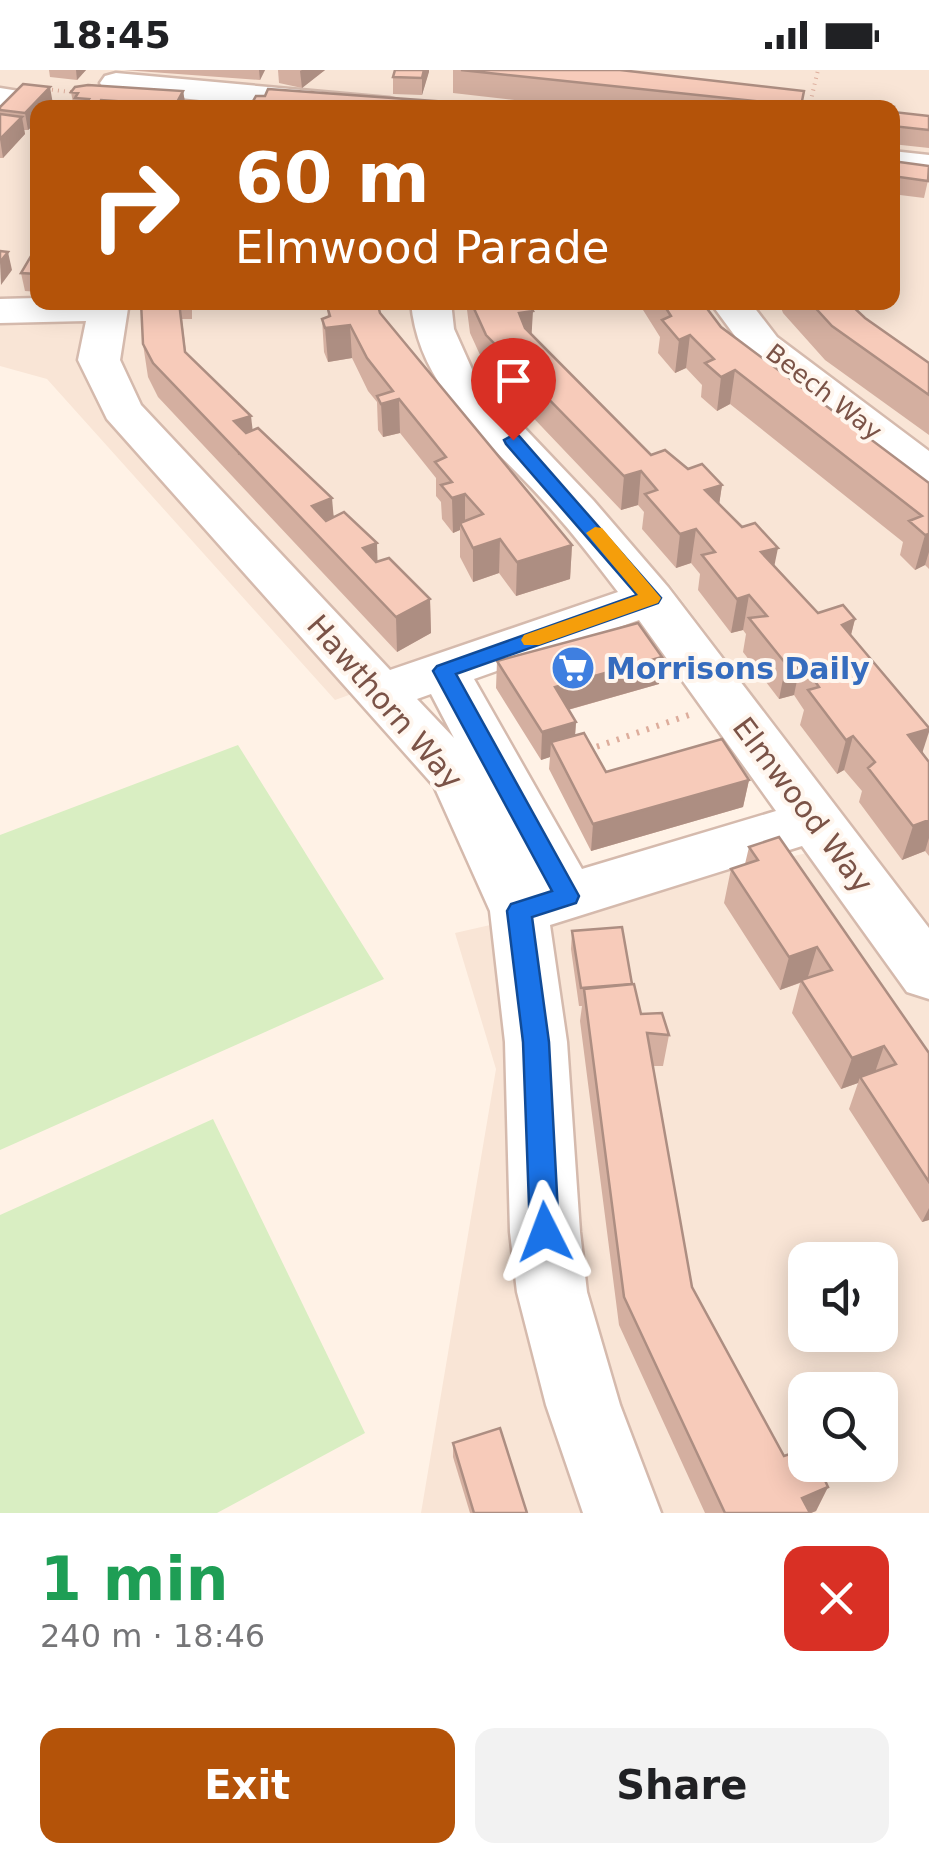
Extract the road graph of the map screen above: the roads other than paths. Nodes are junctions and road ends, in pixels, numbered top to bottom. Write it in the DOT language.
graph roads {
  1 [pos="368,70"];
  2 [pos="101,88"];
  3 [pos="212,100"];
  4 [pos="343,100"];
  5 [pos="900,162"];
  6 [pos="929,166"];
  7 [pos="30,310"];
  8 [pos="107,310"];
  9 [pos="431,310"];
  10 [pos="735,310"];
  11 [pos="0,311"];
  12 [pos="929,472"];
  13 [pos="651,598"];
  14 [pos="444,671"];
  15 [pos="380,693"];
  16 [pos="816,820"];
  17 [pos="543,904"];
  18 [pos="929,974"];
  19 [pos="622,1513"];
  1 -- 4 [label="street"];
  2 -- 3 [label="street"];
  5 -- 6 [label="street"];
  7 -- 11 [label="street"];
  8 -- 15 [label="street, Hawthorn Way"];
  9 -- 13 [label="street, Elmwood Way"];
  10 -- 12 [label="street, Beech Way"];
  13 -- 14 [label="street"];
  13 -- 16 [label="street, Elmwood Way"];
  14 -- 15 [label="street"];
  14 -- 17 [label="street"];
  15 -- 17 [label="street, Hawthorn Way"];
  16 -- 17 [label="street"];
  16 -- 18 [label="street, Elmwood Way"];
  17 -- 19 [label="street, Hawthorn Way"];
}
